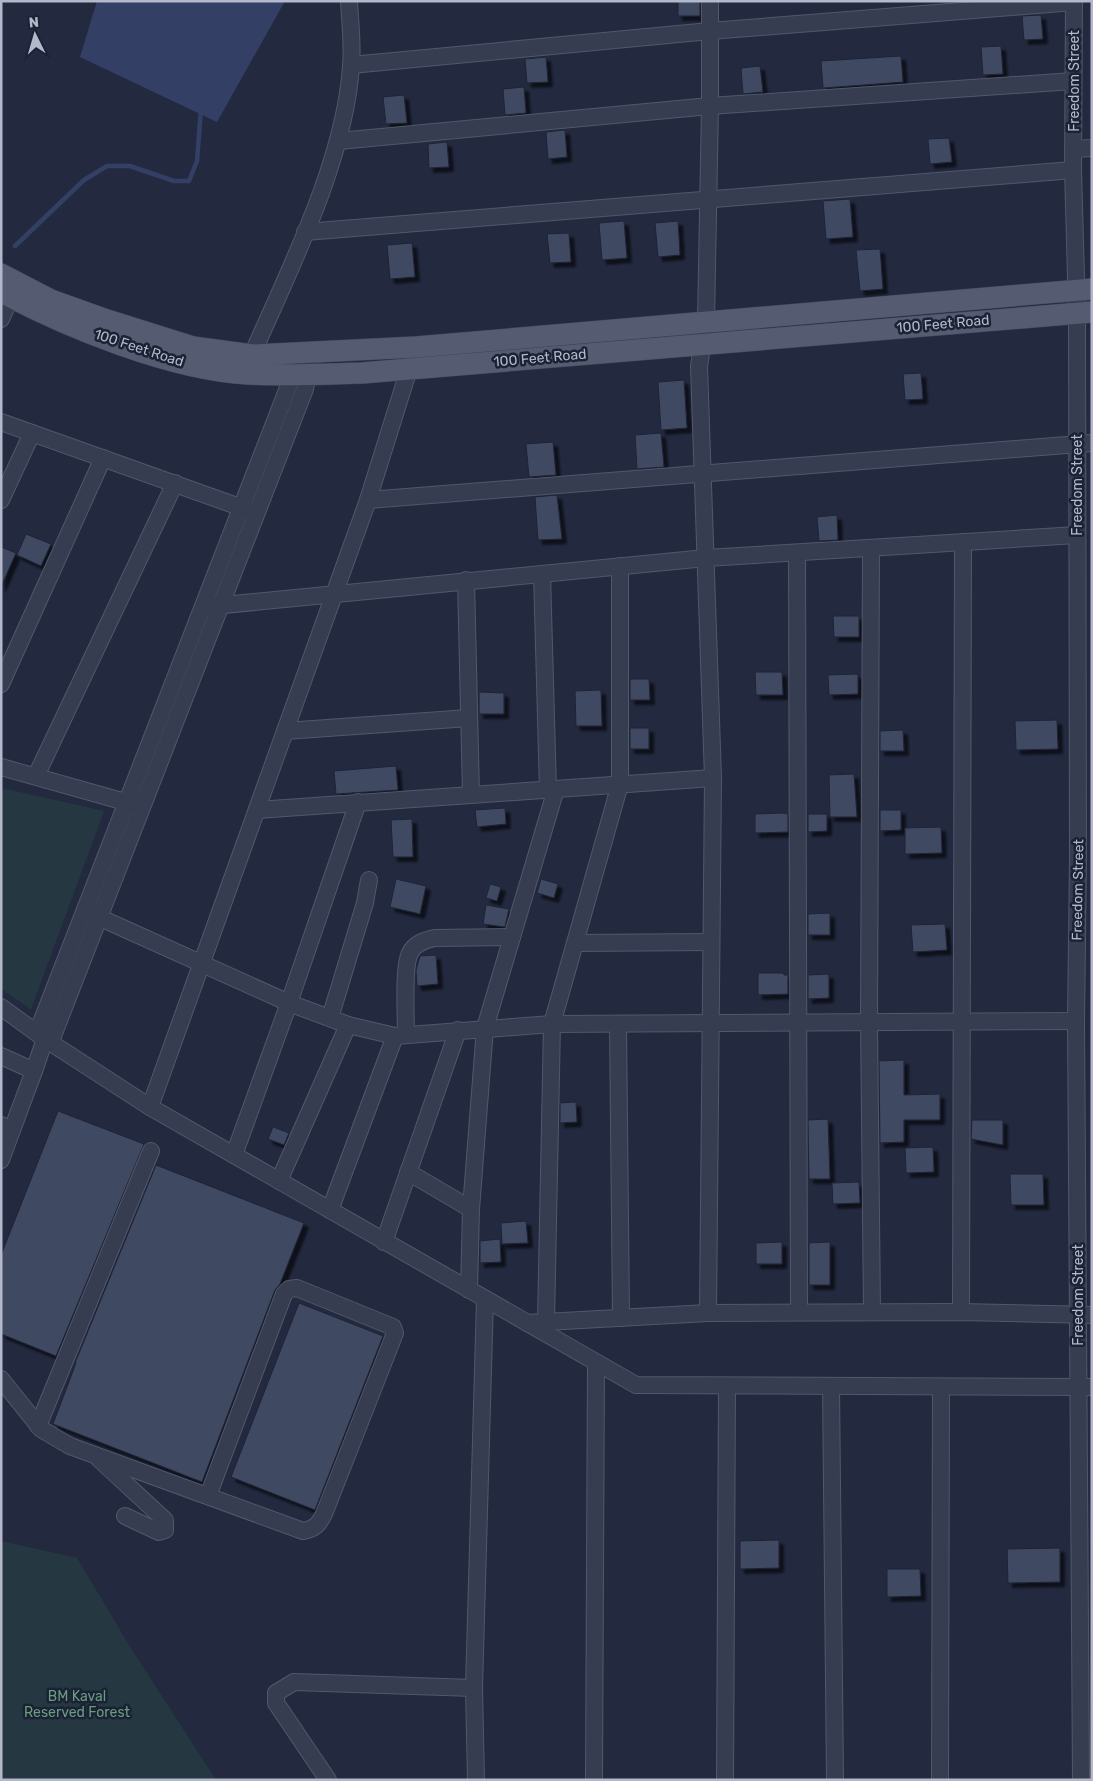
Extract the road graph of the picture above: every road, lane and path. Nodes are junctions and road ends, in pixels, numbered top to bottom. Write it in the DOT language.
graph roads {
  1 [pos="349,1"];
  2 [pos="710,1"];
  3 [pos="1074,2"];
  4 [pos="710,31"];
  5 [pos="351,66"];
  6 [pos="1074,81"];
  7 [pos="710,106"];
  8 [pos="339,141"];
  9 [pos="1092,148"];
  10 [pos="1073,149"];
  11 [pos="1073,170"];
  12 [pos="708,198"];
  13 [pos="305,232"];
  14 [pos="1,274"];
  15 [pos="1084,289"];
  16 [pos="6,294"];
  17 [pos="1084,312"];
  18 [pos="1,319"];
  19 [pos="706,322"];
  20 [pos="701,345"];
  21 [pos="252,355"];
  22 [pos="302,364"];
  23 [pos="410,370"];
  24 [pos="1,422"];
  25 [pos="32,433"];
  26 [pos="1084,443"];
  27 [pos="103,458"];
  28 [pos="704,474"];
  29 [pos="175,483"];
  30 [pos="1,500"];
  31 [pos="368,500"];
  32 [pos="249,510"];
  33 [pos="1077,535"];
  34 [pos="963,542"];
  35 [pos="871,548"];
  36 [pos="797,552"];
  37 [pos="706,558"];
  38 [pos="620,566"];
  39 [pos="542,574"];
  40 [pos="466,580"];
  41 [pos="335,592"];
  42 [pos="220,605"];
  43 [pos="203,607"];
  44 [pos="1,684"];
  45 [pos="469,718"];
  46 [pos="285,732"];
  47 [pos="1,767"];
  48 [pos="36,776"];
  49 [pos="713,778"];
  50 [pos="620,784"];
  51 [pos="552,790"];
  52 [pos="471,794"];
  53 [pos="358,802"];
  54 [pos="134,804"];
  55 [pos="257,810"];
  56 [pos="1085,858"];
  57 [pos="369,880"];
  58 [pos="92,913"];
  59 [pos="512,937"];
  60 [pos="711,942"];
  61 [pos="575,943"];
  62 [pos="202,962"];
  63 [pos="289,1003"];
  64 [pos="1,1007"];
  65 [pos="330,1018"];
  66 [pos="1076,1020"];
  67 [pos="800,1021"];
  68 [pos="962,1021"];
  69 [pos="869,1022"];
  70 [pos="552,1024"];
  71 [pos="618,1024"];
  72 [pos="710,1024"];
  73 [pos="348,1025"];
  74 [pos="485,1028"];
  75 [pos="458,1030"];
  76 [pos="401,1035"];
  77 [pos="44,1038"];
  78 [pos="1,1056"];
  79 [pos="34,1071"];
  80 [pos="150,1107"];
  81 [pos="7,1127"];
  82 [pos="151,1151"];
  83 [pos="234,1155"];
  84 [pos="1,1160"];
  85 [pos="408,1172"];
  86 [pos="279,1181"];
  87 [pos="471,1209"];
  88 [pos="330,1210"];
  89 [pos="384,1242"];
  90 [pos="469,1290"];
  91 [pos="485,1299"];
  92 [pos="799,1312"];
  93 [pos="872,1312"];
  94 [pos="961,1312"];
  95 [pos="708,1313"];
  96 [pos="1085,1315"];
  97 [pos="621,1318"];
  98 [pos="546,1322"];
  99 [pos="527,1323"];
  100 [pos="596,1362"];
  101 [pos="1,1379"];
  102 [pos="727,1386"];
  103 [pos="831,1386"];
  104 [pos="941,1387"];
  105 [pos="1085,1387"];
  106 [pos="38,1426"];
  107 [pos="94,1455"];
  108 [pos="1086,1469"];
  109 [pos="208,1496"];
  110 [pos="125,1516"];
  111 [pos="474,1688"];
  112 [pos="328,1780"];
  113 [pos="476,1780"];
  114 [pos="594,1780"];
  115 [pos="726,1780"];
  116 [pos="835,1780"];
  117 [pos="940,1780"];
  118 [pos="1081,1780"];
  1 -- 5 [label="street"];
  2 -- 4 [label="street"];
  3 -- 4 [label="street"];
  3 -- 6 [label="street, Freedom Street"];
  4 -- 5 [label="street"];
  4 -- 7 [label="street"];
  5 -- 8 [label="street"];
  6 -- 7 [label="street"];
  6 -- 10 [label="street, Freedom Street"];
  7 -- 8 [label="street"];
  7 -- 12 [label="street"];
  8 -- 13 [label="street"];
  9 -- 10 [label="street"];
  10 -- 11 [label="street, Freedom Street"];
  11 -- 12 [label="street"];
  11 -- 15 [label="street, Freedom Street"];
  12 -- 13 [label="street"];
  12 -- 19 [label="street"];
  13 -- 21 [label="street"];
  14 -- 21 [label="main road, 100 Feet Road"];
  15 -- 17 [label="street, Freedom Street"];
  15 -- 19 [label="main road, 100 Feet Road"];
  16 -- 18 [label="street"];
  16 -- 22 [label="main road, 100 Feet Road"];
  17 -- 20 [label="main road, 100 Feet Road"];
  17 -- 26 [label="street, Freedom Street"];
  19 -- 20 [label="street"];
  19 -- 22 [label="main road, 100 Feet Road"];
  20 -- 23 [label="main road, 100 Feet Road"];
  20 -- 28 [label="street"];
  21 -- 22 [label="main road, 100 Feet Road"];
  22 -- 23 [label="main road, 100 Feet Road"];
  22 -- 32 [label="street"];
  23 -- 31 [label="street"];
  24 -- 25 [label="street"];
  25 -- 27 [label="street"];
  25 -- 30 [label="street"];
  26 -- 28 [label="street"];
  26 -- 33 [label="street, Freedom Street"];
  27 -- 29 [label="street"];
  27 -- 44 [label="street"];
  28 -- 31 [label="street"];
  28 -- 37 [label="street"];
  29 -- 32 [label="street"];
  29 -- 48 [label="street"];
  31 -- 41 [label="street"];
  32 -- 42 [label="street"];
  32 -- 43 [label="street"];
  33 -- 34 [label="street"];
  33 -- 56 [label="street, Freedom Street"];
  34 -- 35 [label="street"];
  34 -- 68 [label="street"];
  35 -- 36 [label="street"];
  35 -- 69 [label="street"];
  36 -- 37 [label="street"];
  36 -- 67 [label="street"];
  37 -- 38 [label="street"];
  37 -- 49 [label="street"];
  38 -- 39 [label="street"];
  38 -- 50 [label="street"];
  39 -- 40 [label="street"];
  39 -- 51 [label="street"];
  40 -- 41 [label="street"];
  40 -- 45 [label="street"];
  41 -- 42 [label="street"];
  41 -- 46 [label="street"];
  42 -- 43 [label="street"];
  42 -- 54 [label="street"];
  43 -- 54 [label="street"];
  45 -- 46 [label="street"];
  45 -- 52 [label="street"];
  46 -- 55 [label="street"];
  47 -- 48 [label="street"];
  48 -- 54 [label="street"];
  49 -- 50 [label="street"];
  49 -- 60 [label="street"];
  50 -- 51 [label="street"];
  50 -- 61 [label="street"];
  51 -- 52 [label="street"];
  51 -- 59 [label="street"];
  52 -- 53 [label="street"];
  53 -- 55 [label="street"];
  53 -- 63 [label="street"];
  54 -- 58 [label="street"];
  55 -- 62 [label="street"];
  56 -- 66 [label="street, Freedom Street"];
  57 -- 65 [label="street"];
  58 -- 62 [label="street"];
  58 -- 77 [label="street"];
  59 -- 74 [label="street"];
  59 -- 76 [label="street"];
  60 -- 61 [label="street"];
  60 -- 72 [label="street"];
  61 -- 70 [label="street"];
  62 -- 63 [label="street"];
  62 -- 80 [label="street"];
  63 -- 65 [label="street"];
  63 -- 83 [label="street"];
  64 -- 77 [label="street"];
  65 -- 73 [label="street"];
  66 -- 68 [label="street"];
  66 -- 96 [label="street, Freedom Street"];
  67 -- 69 [label="street"];
  67 -- 72 [label="street"];
  67 -- 92 [label="street"];
  68 -- 69 [label="street"];
  68 -- 94 [label="street"];
  69 -- 93 [label="street"];
  70 -- 71 [label="street"];
  70 -- 74 [label="street"];
  70 -- 98 [label="street"];
  71 -- 72 [label="street"];
  71 -- 97 [label="street"];
  72 -- 95 [label="street"];
  73 -- 76 [label="street"];
  73 -- 86 [label="street"];
  74 -- 75 [label="street"];
  74 -- 87 [label="street"];
  75 -- 76 [label="street"];
  75 -- 85 [label="street"];
  76 -- 88 [label="street"];
  77 -- 79 [label="street"];
  77 -- 80 [label="street"];
  78 -- 79 [label="street"];
  79 -- 81 [label="street"];
  80 -- 83 [label="street"];
  81 -- 84 [label="street"];
  82 -- 106 [label="street"];
  83 -- 86 [label="street"];
  85 -- 87 [label="street"];
  85 -- 89 [label="street"];
  86 -- 88 [label="street"];
  87 -- 90 [label="street"];
  88 -- 89 [label="street"];
  89 -- 90 [label="street"];
  90 -- 91 [label="street"];
  91 -- 99 [label="street"];
  91 -- 111 [label="street"];
  92 -- 93 [label="street"];
  92 -- 95 [label="street"];
  93 -- 94 [label="street"];
  94 -- 96 [label="street"];
  95 -- 97 [label="street"];
  96 -- 105 [label="street, Freedom Street"];
  97 -- 98 [label="street"];
  98 -- 99 [label="street"];
  99 -- 100 [label="street"];
  100 -- 102 [label="street"];
  100 -- 114 [label="street"];
  101 -- 106 [label="street"];
  102 -- 103 [label="street"];
  102 -- 115 [label="street"];
  103 -- 104 [label="street"];
  103 -- 116 [label="street"];
  104 -- 105 [label="street"];
  104 -- 117 [label="street"];
  105 -- 108 [label="street, Freedom Street"];
  106 -- 107 [label="street"];
  107 -- 109 [label="street"];
  107 -- 110 [label="street"];
  108 -- 118 [label="street, Freedom Street"];
  109 -- 109 [label="street"];
  111 -- 112 [label="street"];
  111 -- 113 [label="street"];
}
